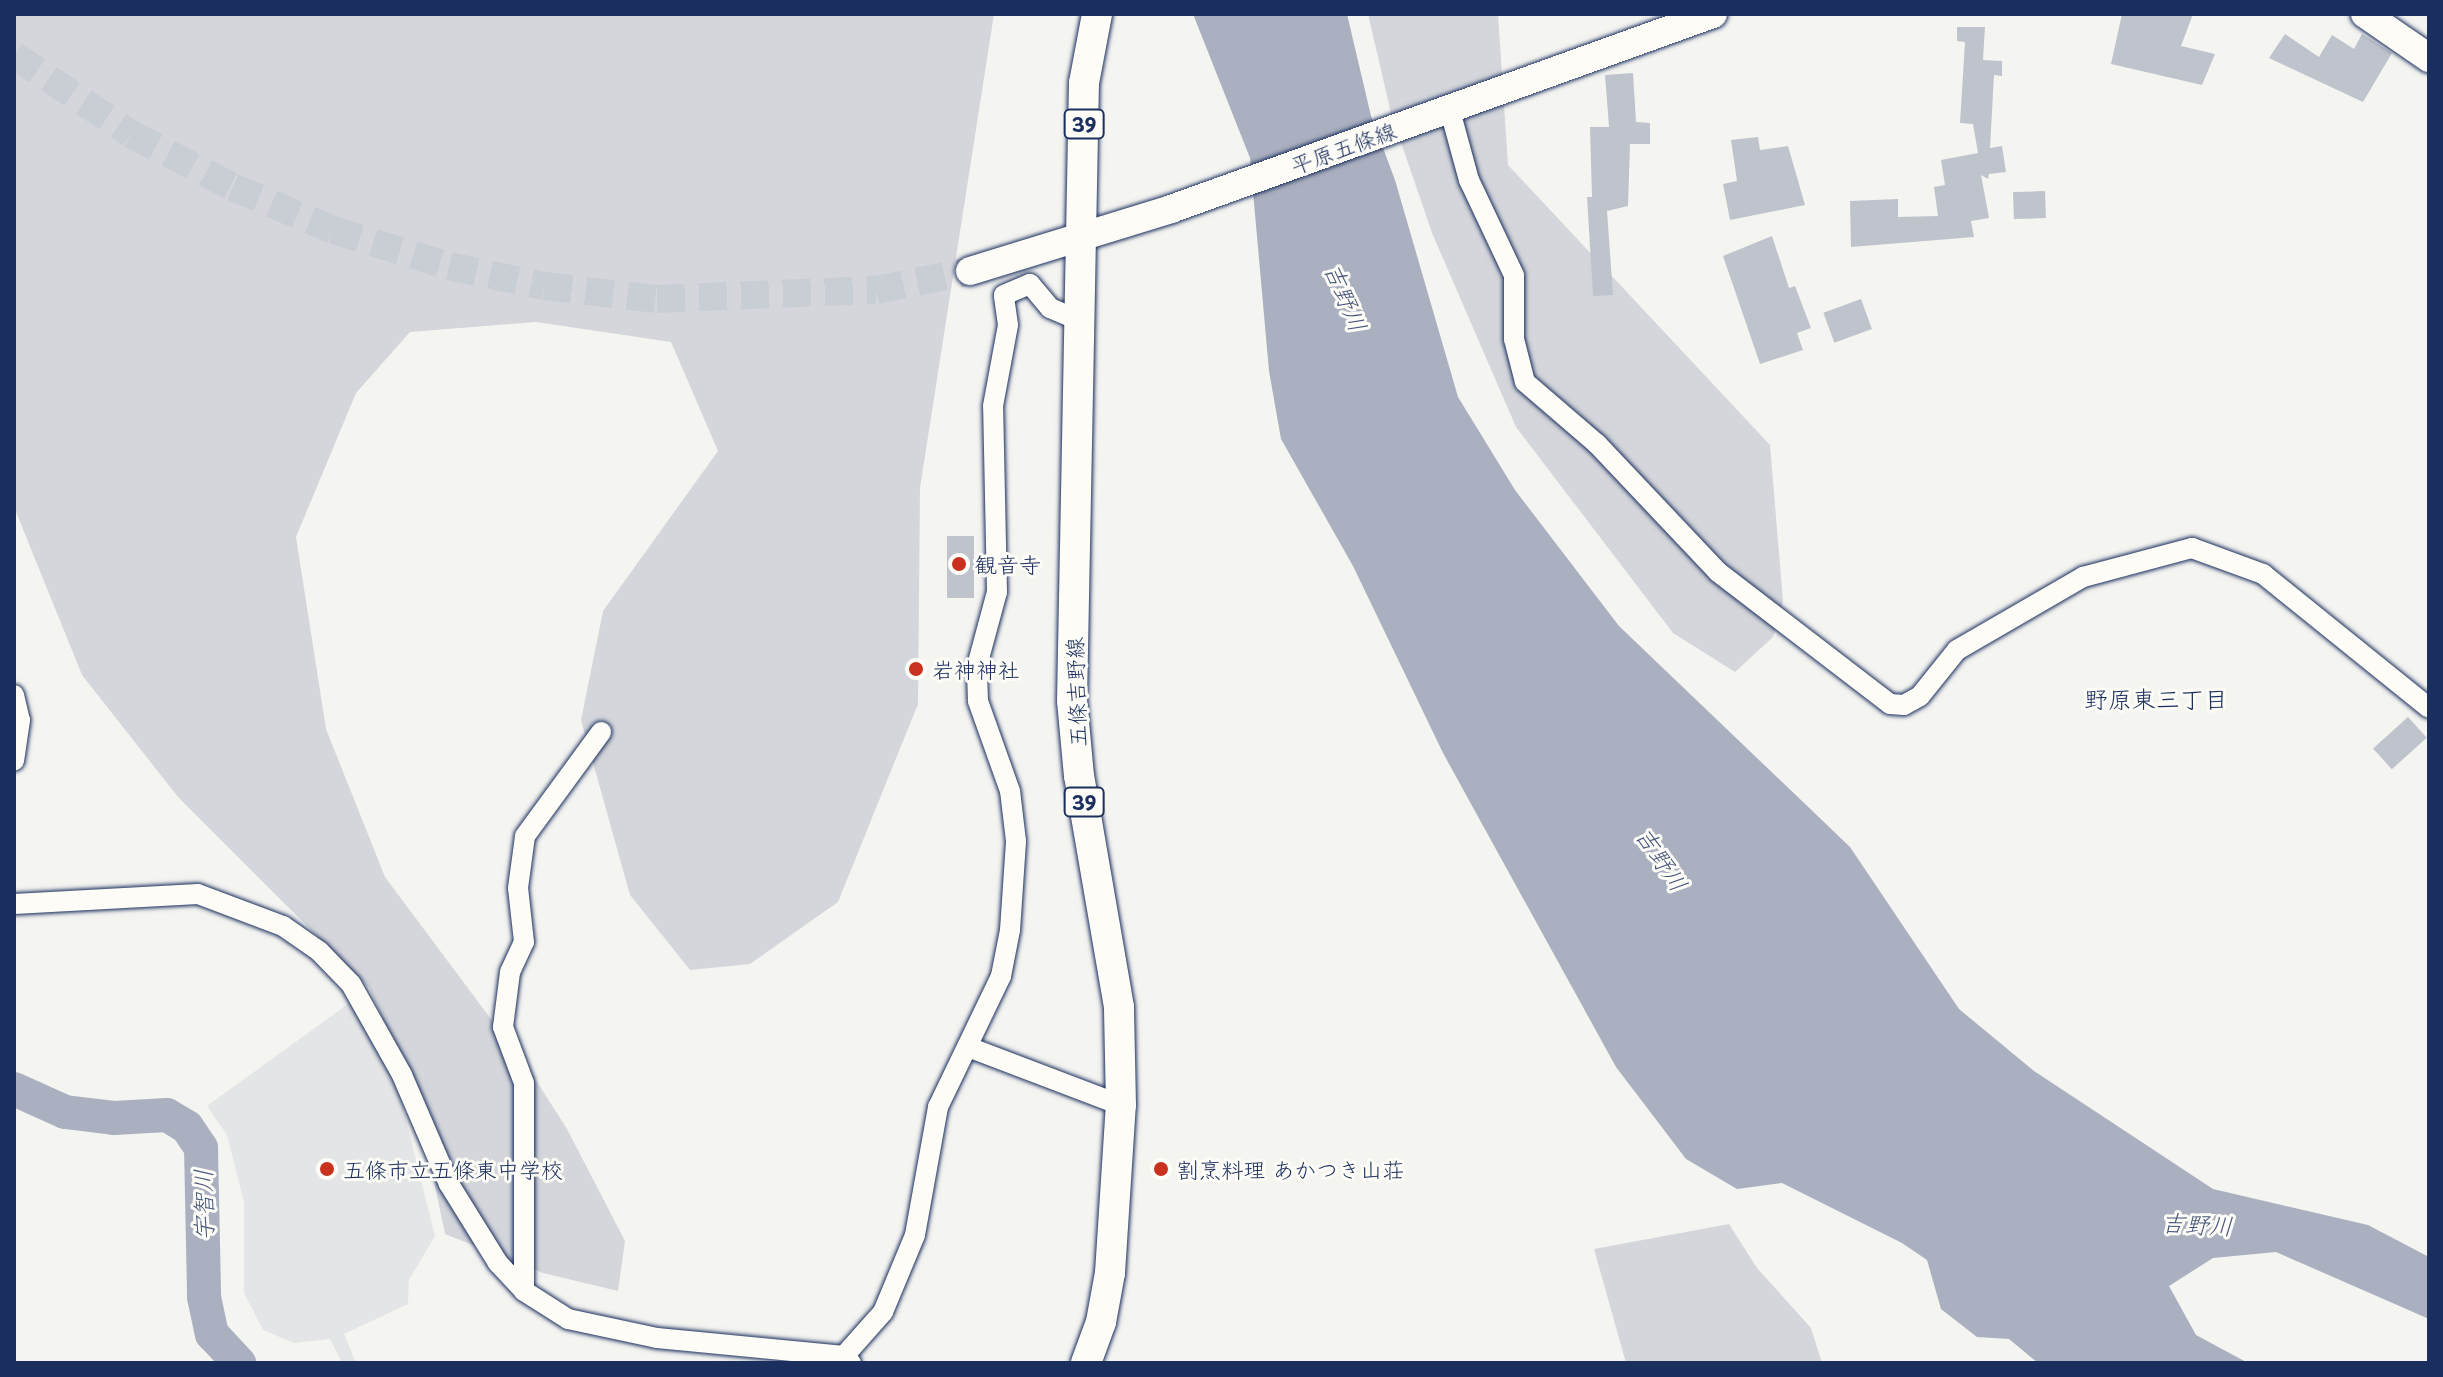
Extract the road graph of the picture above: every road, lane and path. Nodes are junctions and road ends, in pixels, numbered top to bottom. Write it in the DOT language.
graph roads {
  1 [pos="1097,14"];
  2 [pos="1713,14"];
  3 [pos="2365,14"];
  4 [pos="2429,58"];
  5 [pos="1449,107"];
  6 [pos="1083,235"];
  7 [pos="970,271"];
  8 [pos="1081,321"];
  9 [pos="14,695"];
  10 [pos="2429,708"];
  11 [pos="601,732"];
  12 [pos="14,761"];
  13 [pos="14,904"];
  14 [pos="968,1047"];
  15 [pos="1121,1105"];
  16 [pos="524,1291"];
  17 [pos="847,1359"];
  18 [pos="1086,1363"];
  1 -- 6 [label="main road, 五條吉野線 / 39"];
  2 -- 5 [label="main road, 平原五條線"];
  3 -- 4 [label="main road"];
  5 -- 6 [label="main road, 平原五條線"];
  5 -- 10 [label="street"];
  6 -- 7 [label="main road, 平原五條線"];
  6 -- 8 [label="main road, 五條吉野線 / 39"];
  8 -- 14 [label="street"];
  8 -- 15 [label="main road, 五條吉野線 / 39"];
  9 -- 12 [label="street"];
  11 -- 16 [label="street"];
  13 -- 16 [label="street"];
  14 -- 15 [label="street"];
  14 -- 17 [label="street"];
  15 -- 18 [label="main road, 五條吉野線 / 39"];
  16 -- 17 [label="street"];
}
